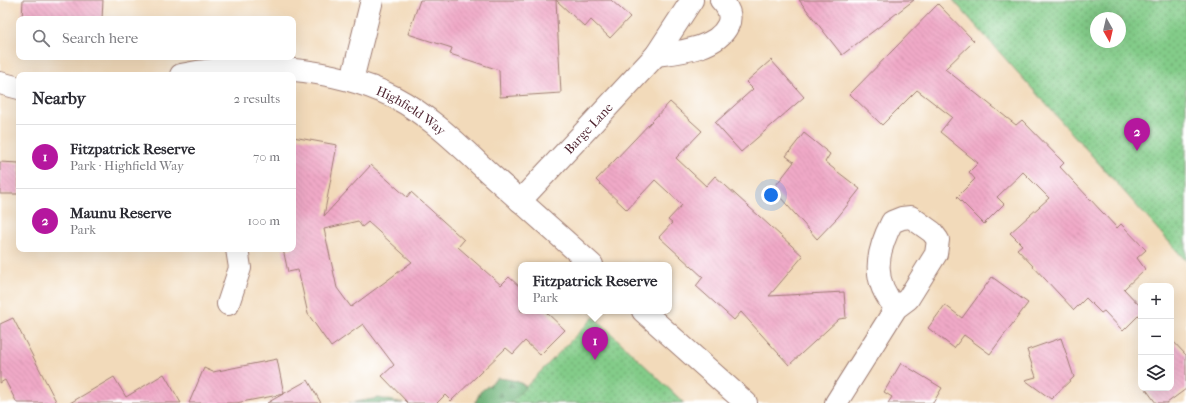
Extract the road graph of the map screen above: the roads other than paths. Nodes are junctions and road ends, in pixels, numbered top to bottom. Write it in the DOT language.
graph roads {
  1 [pos="372,0"];
  2 [pos="692,0"];
  3 [pos="721,0"];
  4 [pos="656,55"];
  5 [pos="211,72"];
  6 [pos="352,80"];
  7 [pos="0,83"];
  8 [pos="16,87"];
  9 [pos="520,201"];
  10 [pos="237,252"];
  11 [pos="589,262"];
  12 [pos="228,304"];
  13 [pos="896,308"];
  14 [pos="646,314"];
  15 [pos="746,403"];
  16 [pos="836,403"];
  1 -- 6 [label="street"];
  2 -- 4 [label="street, Barge Lane"];
  3 -- 4 [label="street"];
  4 -- 9 [label="street, Barge Lane"];
  5 -- 6 [label="street, Highfield Way"];
  6 -- 9 [label="street, Highfield Way"];
  7 -- 8 [label="street"];
  9 -- 11 [label="street, Highfield Way"];
  10 -- 12 [label="street"];
  13 -- 16 [label="street"];
  14 -- 15 [label="street"];
}
